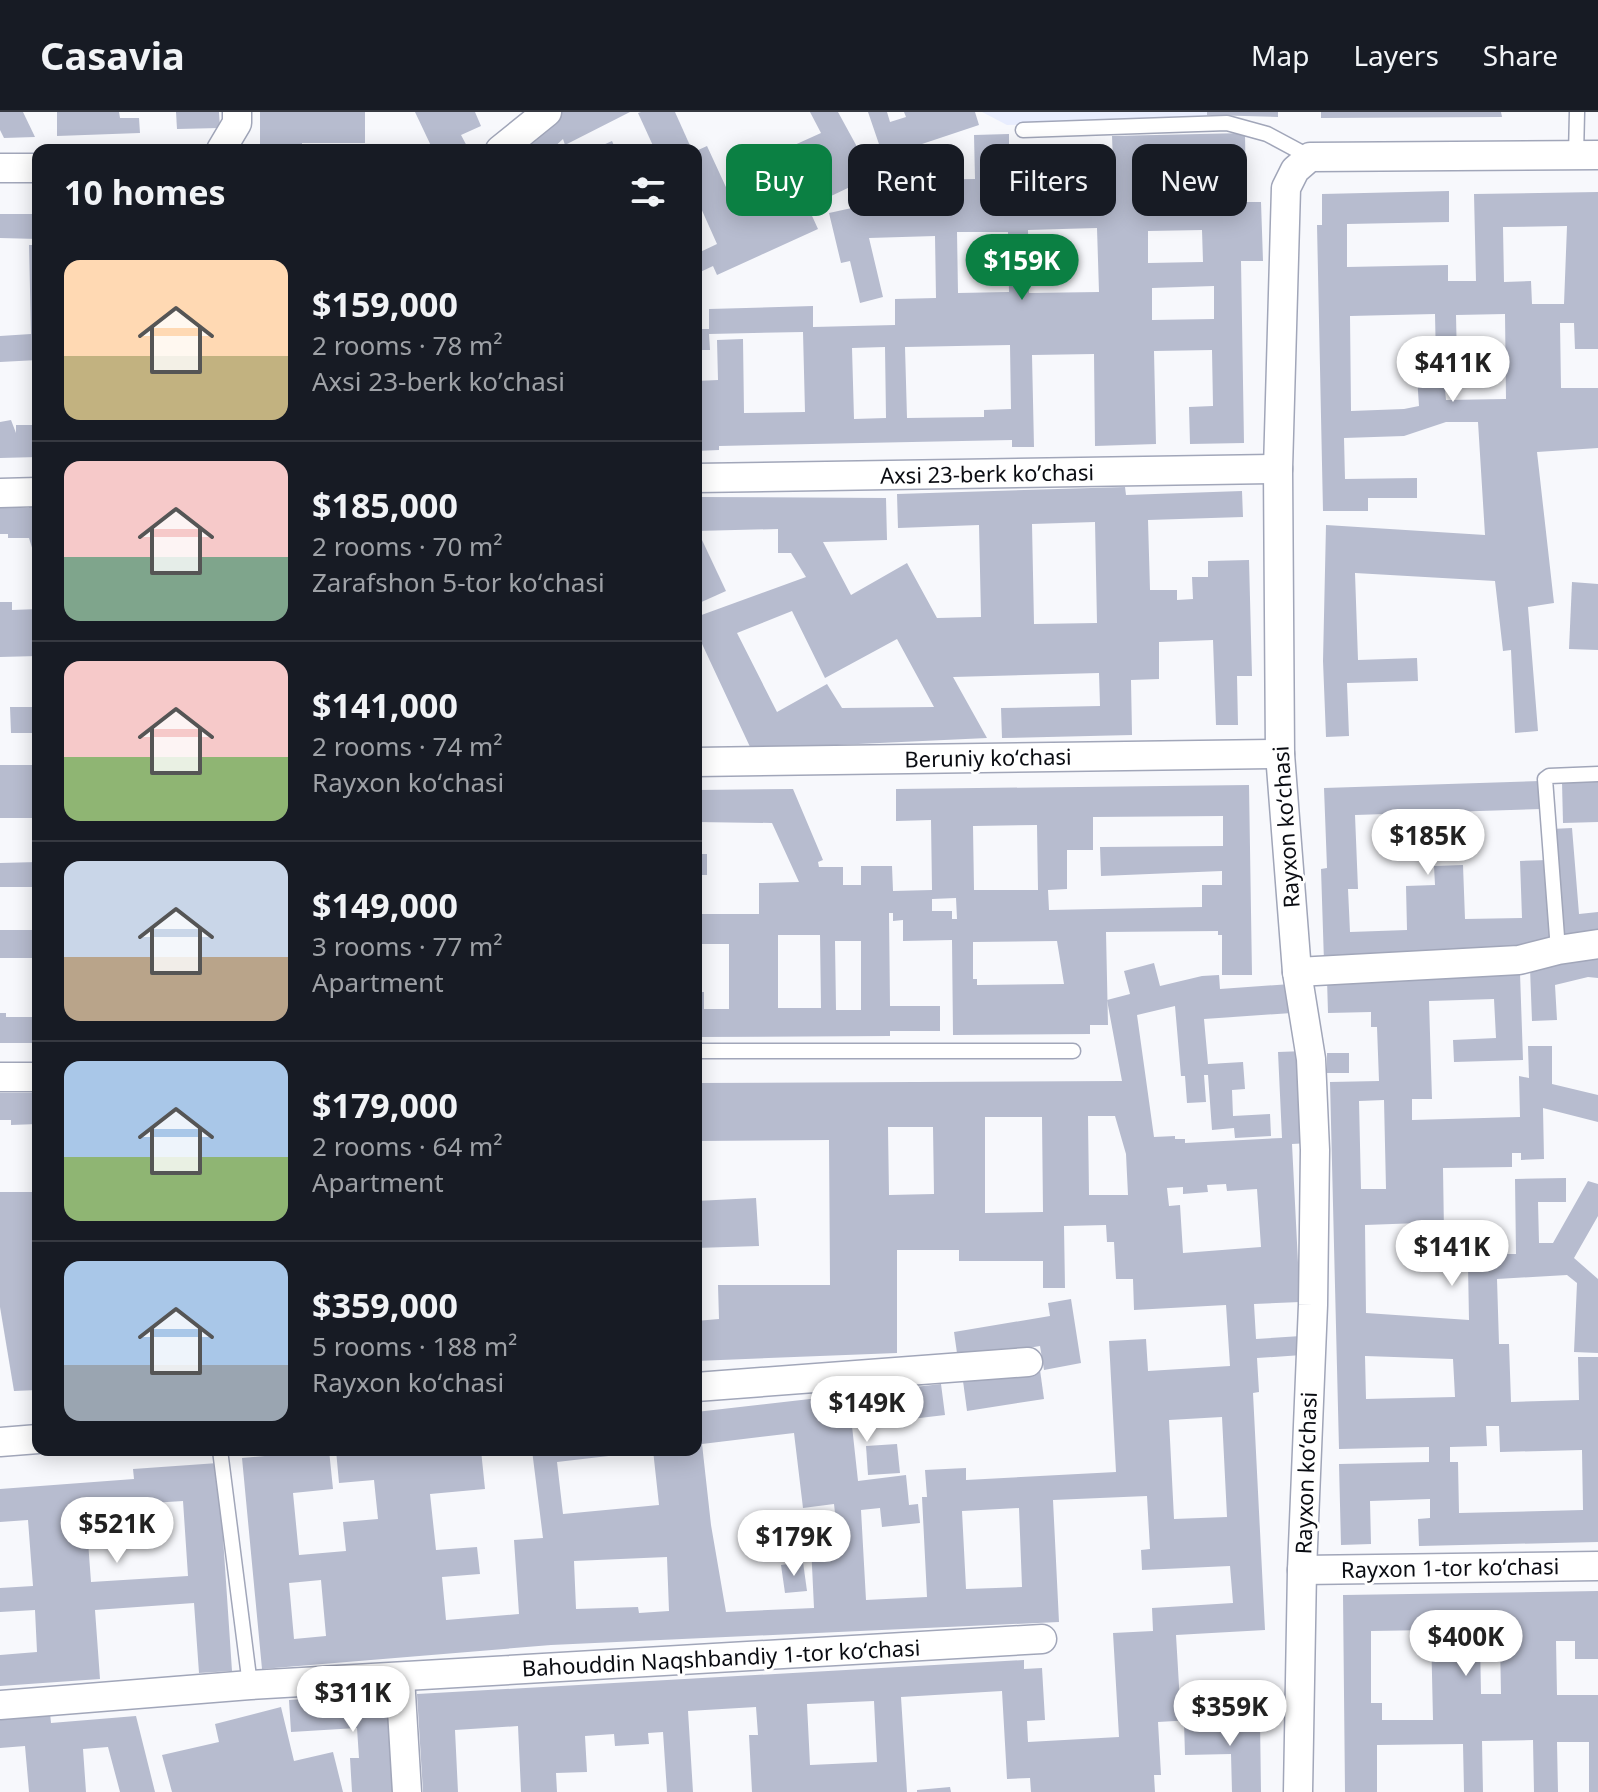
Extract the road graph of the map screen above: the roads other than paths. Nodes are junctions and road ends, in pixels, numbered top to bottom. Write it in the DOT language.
graph roads {
  1 [pos="237,112"];
  2 [pos="547,112"];
  3 [pos="1577,112"];
  4 [pos="1023,130"];
  5 [pos="225,144"];
  6 [pos="507,144"];
  7 [pos="1587,156"];
  8 [pos="1310,157"];
  9 [pos="0,168"];
  10 [pos="32,168"];
  11 [pos="1278,469"];
  12 [pos="702,478"];
  13 [pos="32,492"];
  14 [pos="0,493"];
  15 [pos="1280,754"];
  16 [pos="702,762"];
  17 [pos="1598,774"];
  18 [pos="1598,944"];
  19 [pos="1558,950"];
  20 [pos="1297,972"];
  21 [pos="702,1051"];
  22 [pos="1073,1051"];
  23 [pos="0,1077"];
  24 [pos="32,1077"];
  25 [pos="1028,1362"];
  26 [pos="702,1387"];
  27 [pos="32,1439"];
  28 [pos="0,1442"];
  29 [pos="221,1456"];
  30 [pos="1598,1566"];
  31 [pos="1302,1570"];
  32 [pos="1042,1639"];
  33 [pos="400,1677"];
  34 [pos="250,1685"];
  35 [pos="0,1705"];
  36 [pos="407,1792"];
  37 [pos="1298,1792"];
  1 -- 5 [label="street"];
  2 -- 6 [label="street"];
  3 -- 7 [label="lane"];
  4 -- 8 [label="lane"];
  7 -- 8 [label="street"];
  8 -- 11 [label="street, Rayxon koʻchasi"];
  9 -- 10 [label="street"];
  11 -- 12 [label="street, Аxsi 23-berk koʼchasi"];
  11 -- 15 [label="street, Rayxon koʻchasi"];
  13 -- 14 [label="street"];
  15 -- 16 [label="street, Beruniy koʻchasi"];
  15 -- 20 [label="street, Rayxon koʻchasi"];
  17 -- 19 [label="lane"];
  18 -- 19 [label="street"];
  19 -- 20 [label="street"];
  20 -- 31 [label="street, Rayxon koʻchasi"];
  21 -- 22 [label="lane"];
  23 -- 24 [label="street"];
  25 -- 26 [label="street"];
  27 -- 28 [label="street"];
  29 -- 34 [label="lane"];
  30 -- 31 [label="street, Rayxon 1-tor koʻchasi"];
  31 -- 37 [label="street, Rayxon koʻchasi"];
  32 -- 33 [label="street, Bahouddin Naqshbandiy 1-tor koʻchasi"];
  33 -- 34 [label="street, Bahouddin Naqshbandiy 1-tor koʻchasi"];
  33 -- 36 [label="street"];
  34 -- 35 [label="street, Bahouddin Naqshbandiy 1-tor koʻchasi"];
}
